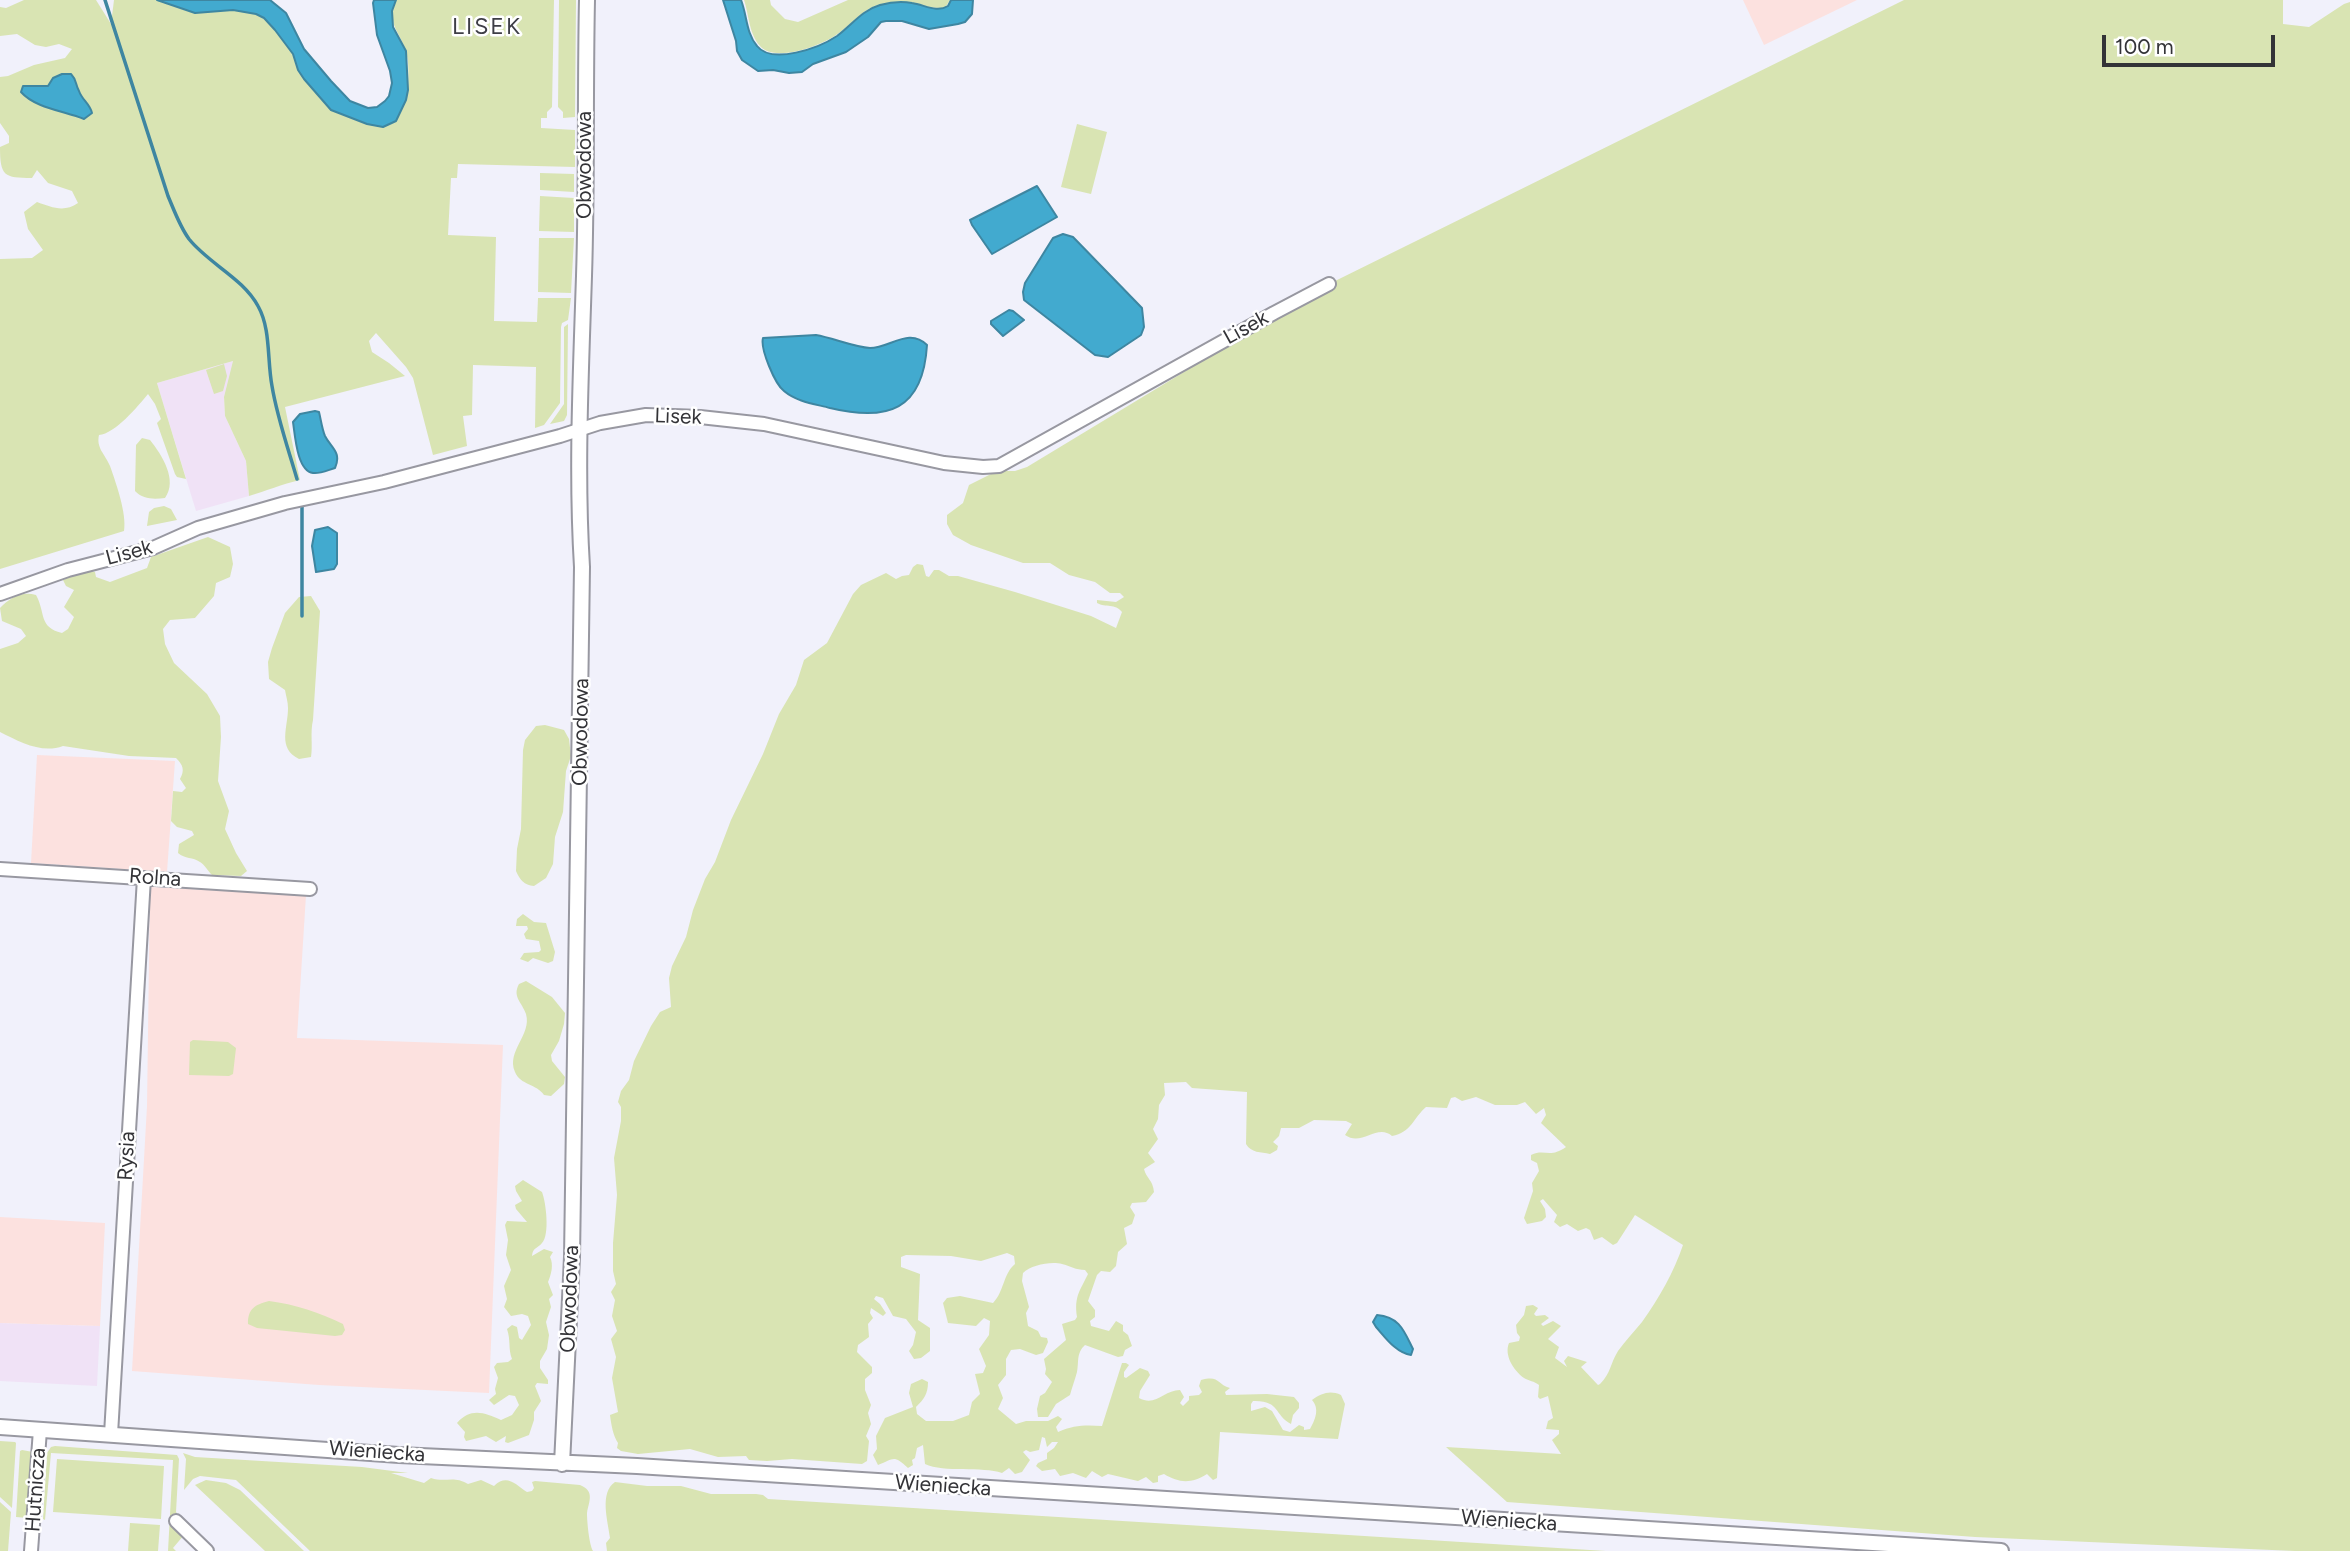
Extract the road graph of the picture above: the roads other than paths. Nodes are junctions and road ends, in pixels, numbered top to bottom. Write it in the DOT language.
graph roads {
  1 [pos="587,0"];
  2 [pos="1329,284"];
  3 [pos="580,429"];
  4 [pos="0,593"];
  5 [pos="0,869"];
  6 [pos="144,877"];
  7 [pos="310,889"];
  8 [pos="0,1427"];
  9 [pos="40,1430"];
  10 [pos="111,1434"];
  11 [pos="562,1464"];
  12 [pos="176,1521"];
  13 [pos="31,1551"];
  14 [pos="207,1551"];
  15 [pos="2001,1551"];
  1 -- 3 [label="street, Obwodowa"];
  2 -- 3 [label="street, Lisek"];
  3 -- 4 [label="street, Lisek"];
  3 -- 11 [label="street, Obwodowa"];
  5 -- 6 [label="street, Rolna"];
  6 -- 7 [label="street, Rolna"];
  6 -- 10 [label="street, Rysia"];
  8 -- 9 [label="street, Wieniecka"];
  9 -- 10 [label="street, Wieniecka"];
  9 -- 13 [label="street, Hutnicza"];
  10 -- 11 [label="street, Wieniecka"];
  11 -- 15 [label="street, Wieniecka"];
  12 -- 14 [label="street"];
}
